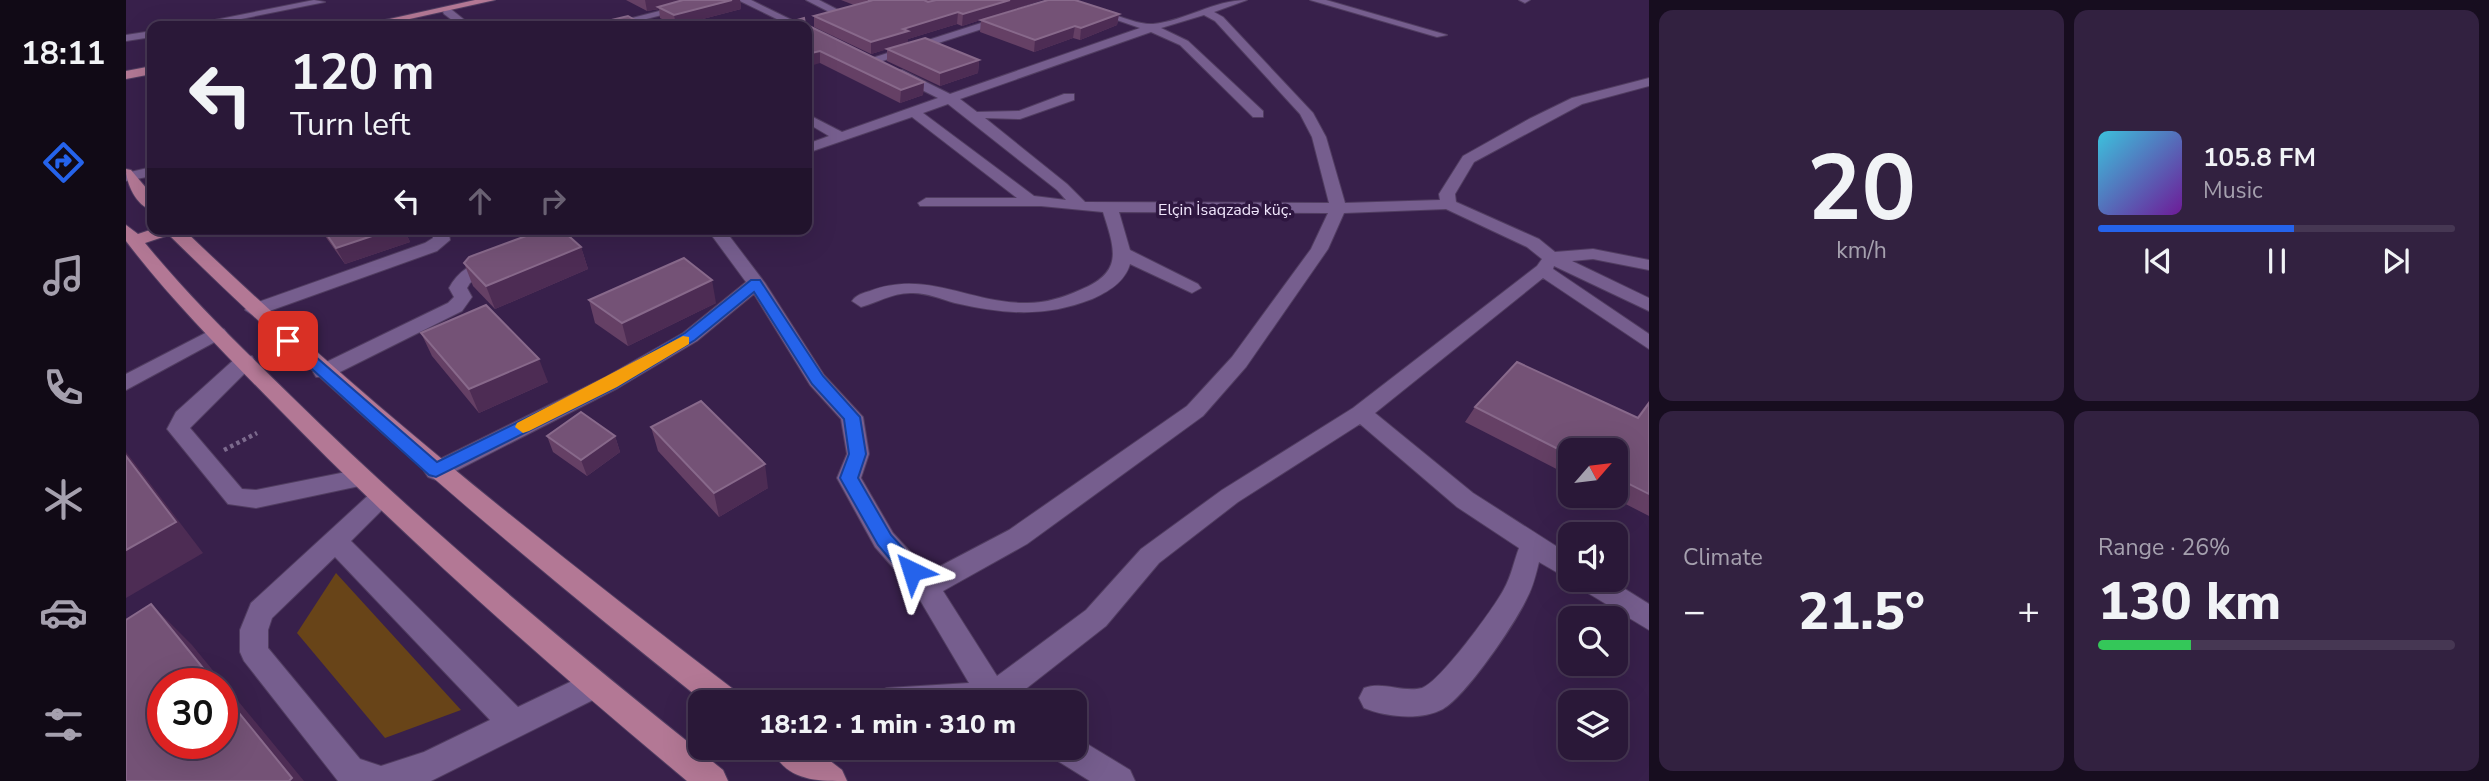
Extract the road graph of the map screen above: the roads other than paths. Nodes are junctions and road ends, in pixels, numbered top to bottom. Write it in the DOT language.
graph roads {
  1 [pos="490,0"];
  2 [pos="506,0"];
  3 [pos="715,0"];
  4 [pos="743,0"];
  5 [pos="811,0"];
  6 [pos="1242,0"];
  7 [pos="1315,0"];
  8 [pos="1061,1"];
  9 [pos="320,2"];
  10 [pos="448,12"];
  11 [pos="1206,12"];
  12 [pos="1018,14"];
  13 [pos="843,15"];
  14 [pos="635,19"];
  15 [pos="218,21"];
  16 [pos="387,21"];
  17 [pos="406,21"];
  18 [pos="460,21"];
  19 [pos="627,21"];
  20 [pos="639,21"];
  21 [pos="788,21"];
  22 [pos="1151,28"];
  23 [pos="147,34"];
  24 [pos="1441,35"];
  25 [pos="126,38"];
  26 [pos="147,73"];
  27 [pos="128,79"];
  28 [pos="1649,82"];
  29 [pos="1069,97"];
  30 [pos="950,99"];
  31 [pos="914,112"];
  32 [pos="1258,114"];
  33 [pos="975,116"];
  34 [pos="812,121"];
  35 [pos="840,137"];
  36 [pos="812,147"];
  37 [pos="147,172"];
  38 [pos="128,175"];
  39 [pos="147,199"];
  40 [pos="1036,203"];
  41 [pos="926,204"];
  42 [pos="1448,204"];
  43 [pos="1081,207"];
  44 [pos="1338,208"];
  45 [pos="1110,209"];
  46 [pos="177,235"];
  47 [pos="441,235"];
  48 [pos="561,235"];
  49 [pos="720,235"];
  50 [pos="130,236"];
  51 [pos="1125,254"];
  52 [pos="1547,264"];
  53 [pos="1649,265"];
  54 [pos="756,283"];
  55 [pos="1192,288"];
  56 [pos="861,301"];
  57 [pos="1649,304"];
  58 [pos="254,310"];
  59 [pos="217,333"];
  60 [pos="1649,343"];
  61 [pos="245,361"];
  62 [pos="323,372"];
  63 [pos="126,383"];
  64 [pos="1361,413"];
  65 [pos="436,471"];
  66 [pos="371,487"];
  67 [pos="335,541"];
  68 [pos="1532,545"];
  69 [pos="1558,561"];
  70 [pos="926,587"];
  71 [pos="1608,592"];
  72 [pos="1649,618"];
  73 [pos="593,685"];
  74 [pos="712,690"];
  75 [pos="991,690"];
  76 [pos="1008,690"];
  77 [pos="1374,698"];
  78 [pos="514,724"];
  79 [pos="810,760"];
  80 [pos="1085,760"];
  81 [pos="381,781"];
  82 [pos="712,781"];
  83 [pos="831,781"];
  84 [pos="1119,781"];
  1 -- 16 [label="main road"];
  2 -- 10 [label="main road"];
  3 -- 14 [label="street"];
  4 -- 21 [label="street"];
  5 -- 13 [label="street"];
  6 -- 11 [label="street"];
  7 -- 24 [label="street"];
  8 -- 22 [label="street"];
  9 -- 15 [label="street"];
  10 -- 17 [label="main road"];
  10 -- 18 [label="street"];
  11 -- 22 [label="street"];
  11 -- 44 [label="street"];
  12 -- 30 [label="street"];
  14 -- 19 [label="street"];
  14 -- 20 [label="street"];
  22 -- 30 [label="street"];
  22 -- 32 [label="street"];
  23 -- 25 [label="street"];
  26 -- 27 [label="main road"];
  28 -- 42 [label="street"];
  29 -- 33 [label="street"];
  30 -- 31 [label="street"];
  30 -- 33 [label="street"];
  31 -- 35 [label="street"];
  31 -- 40 [label="street"];
  33 -- 43 [label="street"];
  34 -- 35 [label="street"];
  35 -- 36 [label="street"];
  37 -- 38 [label="street"];
  38 -- 39 [label="main road"];
  40 -- 41 [label="street, Elçin İsaqzadə küç."];
  40 -- 43 [label="street, Elçin İsaqzadə küç."];
  42 -- 44 [label="street, Elçin İsaqzadə küç."];
  42 -- 52 [label="street"];
  43 -- 45 [label="street, Elçin İsaqzadə küç."];
  44 -- 45 [label="street, Elçin İsaqzadə küç."];
  44 -- 70 [label="street"];
  45 -- 51 [label="street"];
  46 -- 58 [label="main road"];
  47 -- 58 [label="street"];
  48 -- 62 [label="street"];
  49 -- 54 [label="street"];
  50 -- 59 [label="main road"];
  51 -- 55 [label="street"];
  51 -- 56 [label="street"];
  52 -- 53 [label="street"];
  52 -- 57 [label="street"];
  52 -- 60 [label="street"];
  52 -- 64 [label="street"];
  54 -- 65 [label="street"];
  54 -- 70 [label="street"];
  58 -- 62 [label="main road"];
  59 -- 61 [label="main road"];
  59 -- 63 [label="street"];
  61 -- 66 [label="main road"];
  61 -- 66 [label="street"];
  62 -- 65 [label="main road"];
  64 -- 68 [label="street"];
  64 -- 76 [label="street"];
  65 -- 74 [label="main road"];
  66 -- 67 [label="street"];
  66 -- 73 [label="main road"];
  67 -- 78 [label="street"];
  67 -- 81 [label="street"];
  68 -- 69 [label="street"];
  68 -- 77 [label="street"];
  70 -- 75 [label="street"];
  71 -- 72 [label="street"];
  73 -- 78 [label="street"];
  73 -- 82 [label="main road"];
  78 -- 81 [label="street"];
  79 -- 83 [label="main road"];
  80 -- 84 [label="street"];
}
